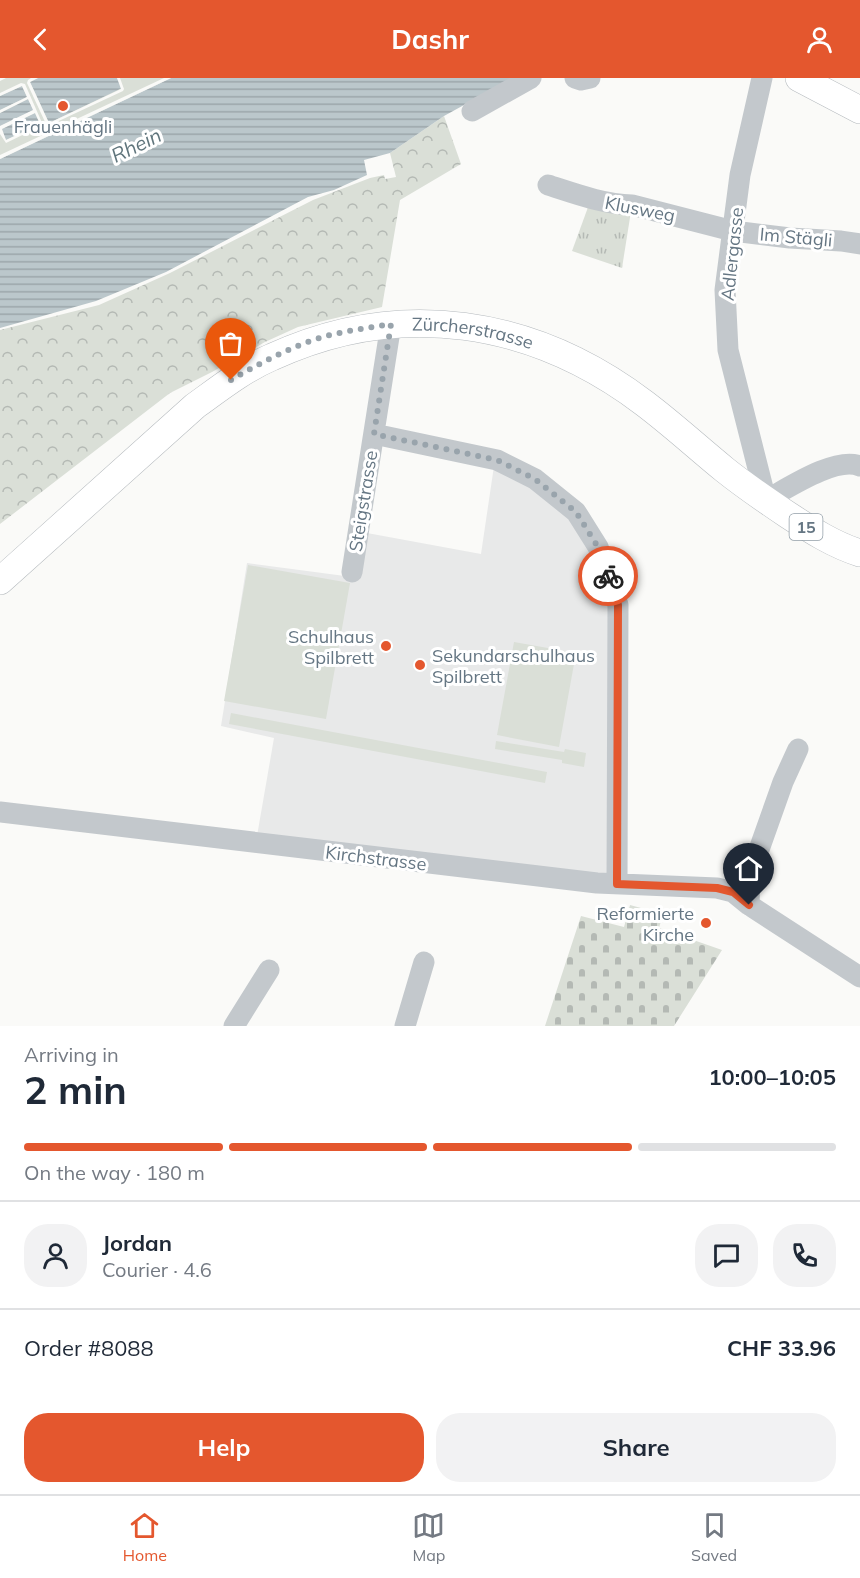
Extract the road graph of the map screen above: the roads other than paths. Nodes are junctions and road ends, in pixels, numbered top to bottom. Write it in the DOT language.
graph roads {
  1 [pos="531,78"];
  2 [pos="575,78"];
  3 [pos="590,78"];
  4 [pos="762,78"];
  5 [pos="799,78"];
  6 [pos="860,110"];
  7 [pos="472,111"];
  8 [pos="548,185"];
  9 [pos="733,231"];
  10 [pos="860,244"];
  11 [pos="389,336"];
  12 [pos="374,434"];
  13 [pos="860,466"];
  14 [pos="766,500"];
  15 [pos="860,553"];
  16 [pos="352,572"];
  17 [pos="0,582"];
  18 [pos="798,749"];
  19 [pos="0,813"];
  20 [pos="617,884"];
  21 [pos="749,905"];
  22 [pos="424,962"];
  23 [pos="269,970"];
  24 [pos="860,977"];
  25 [pos="234,1026"];
  26 [pos="405,1026"];
  1 -- 7 [label="street"];
  2 -- 3 [label="street"];
  4 -- 9 [label="street, Adlergasse"];
  5 -- 6 [label="main road"];
  8 -- 9 [label="street, Klusweg"];
  9 -- 10 [label="street, Im Stägli"];
  9 -- 14 [label="street, Adlergasse"];
  11 -- 12 [label="street, Steigstrasse"];
  11 -- 14 [label="main road, Zürcherstrasse / 15"];
  11 -- 17 [label="main road, Zürcherstrasse / 15"];
  12 -- 16 [label="street, Steigstrasse"];
  12 -- 20 [label="street"];
  13 -- 14 [label="street"];
  14 -- 15 [label="main road, Zürcherstrasse / 15"];
  18 -- 21 [label="street"];
  19 -- 20 [label="street, Kirchstrasse"];
  20 -- 21 [label="street, Kirchstrasse"];
  21 -- 24 [label="street, Kirchstrasse"];
  22 -- 26 [label="street"];
  23 -- 25 [label="street"];
}
